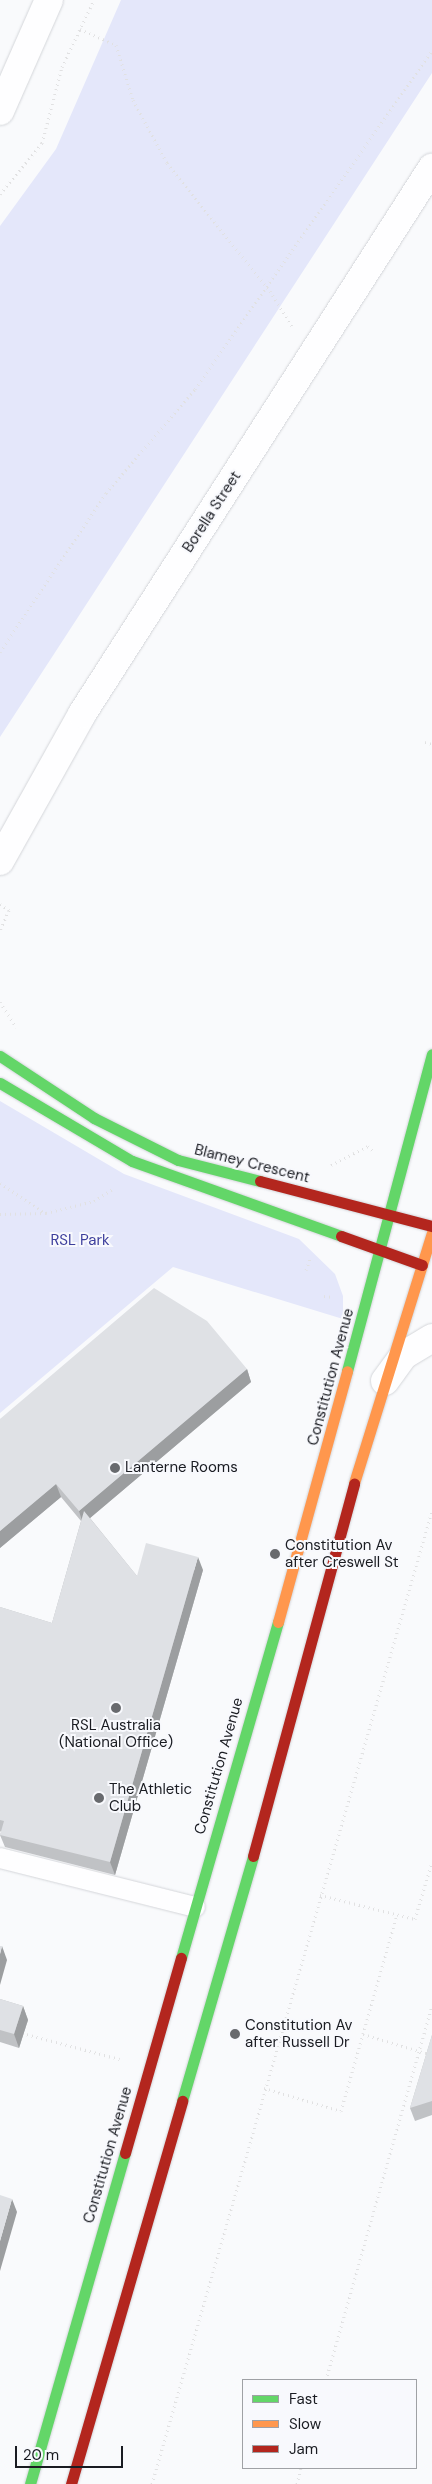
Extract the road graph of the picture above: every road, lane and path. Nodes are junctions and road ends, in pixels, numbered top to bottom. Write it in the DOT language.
graph roads {
  1 [pos="50,0"];
  2 [pos="94,0"];
  3 [pos="80,29"];
  4 [pos="432,50"];
  5 [pos="0,111"];
  6 [pos="432,168"];
  7 [pos="0,194"];
  8 [pos="267,287"];
  9 [pos="316,352"];
  10 [pos="0,652"];
  11 [pos="424,742"];
  12 [pos="432,744"];
  13 [pos="0,861"];
  14 [pos="0,904"];
  15 [pos="0,930"];
  16 [pos="0,1002"];
  17 [pos="432,1054"];
  18 [pos="6,1056"];
  19 [pos="368,1146"];
  20 [pos="324,1165"];
  21 [pos="0,1183"];
  22 [pos="118,1185"];
  23 [pos="46,1213"];
  24 [pos="0,1214"];
  25 [pos="388,1214"];
  26 [pos="432,1226"];
  27 [pos="432,1232"];
  28 [pos="379,1251"];
  29 [pos="427,1267"];
  30 [pos="432,1338"];
  31 [pos="376,1402"];
  32 [pos="432,1512"];
  33 [pos="0,1858"];
  34 [pos="432,1862"];
  35 [pos="320,1895"];
  36 [pos="207,1902"];
  37 [pos="238,1908"];
  38 [pos="397,1914"];
  39 [pos="432,2006"];
  40 [pos="17,2031"];
  41 [pos="363,2034"];
  42 [pos="420,2051"];
  43 [pos="432,2055"];
  44 [pos="127,2061"];
  45 [pos="264,2088"];
  46 [pos="326,2379"];
  47 [pos="301,2469"];
  48 [pos="30,2484"];
  49 [pos="71,2484"];
  50 [pos="152,2484"];
  51 [pos="297,2484"];
  1 -- 5 [label="street"];
  2 -- 3 [label="path"];
  3 -- 7 [label="path"];
  3 -- 8 [label="path"];
  4 -- 8 [label="path"];
  6 -- 9 [label="street, Borella Street"];
  8 -- 9 [label="path"];
  8 -- 10 [label="path"];
  9 -- 13 [label="street, Borella Street"];
  11 -- 12 [label="path"];
  14 -- 15 [label="path"];
  16 -- 18 [label="path"];
  17 -- 25 [label="street, Constitution Avenue"];
  18 -- 25 [label="street, Blamey Crescent"];
  18 -- 28 [label="street"];
  19 -- 20 [label="path"];
  21 -- 23 [label="path"];
  22 -- 23 [label="path"];
  23 -- 24 [label="path"];
  25 -- 26 [label="street, Blamey Crescent"];
  25 -- 28 [label="street, Constitution Avenue"];
  27 -- 29 [label="street"];
  28 -- 29 [label="street"];
  28 -- 36 [label="street, Constitution Avenue"];
  29 -- 31 [label="street"];
  30 -- 31 [label="street"];
  31 -- 37 [label="street"];
  32 -- 35 [label="path"];
  33 -- 36 [label="lane"];
  34 -- 38 [label="path"];
  35 -- 38 [label="path"];
  35 -- 45 [label="path"];
  36 -- 37 [label="street"];
  36 -- 48 [label="street, Constitution Avenue"];
  37 -- 49 [label="street"];
  38 -- 41 [label="path"];
  39 -- 42 [label="path"];
  40 -- 44 [label="path"];
  41 -- 42 [label="path"];
  41 -- 45 [label="path"];
  42 -- 43 [label="path"];
  42 -- 46 [label="path"];
  45 -- 50 [label="path"];
  47 -- 51 [label="path"];
}
